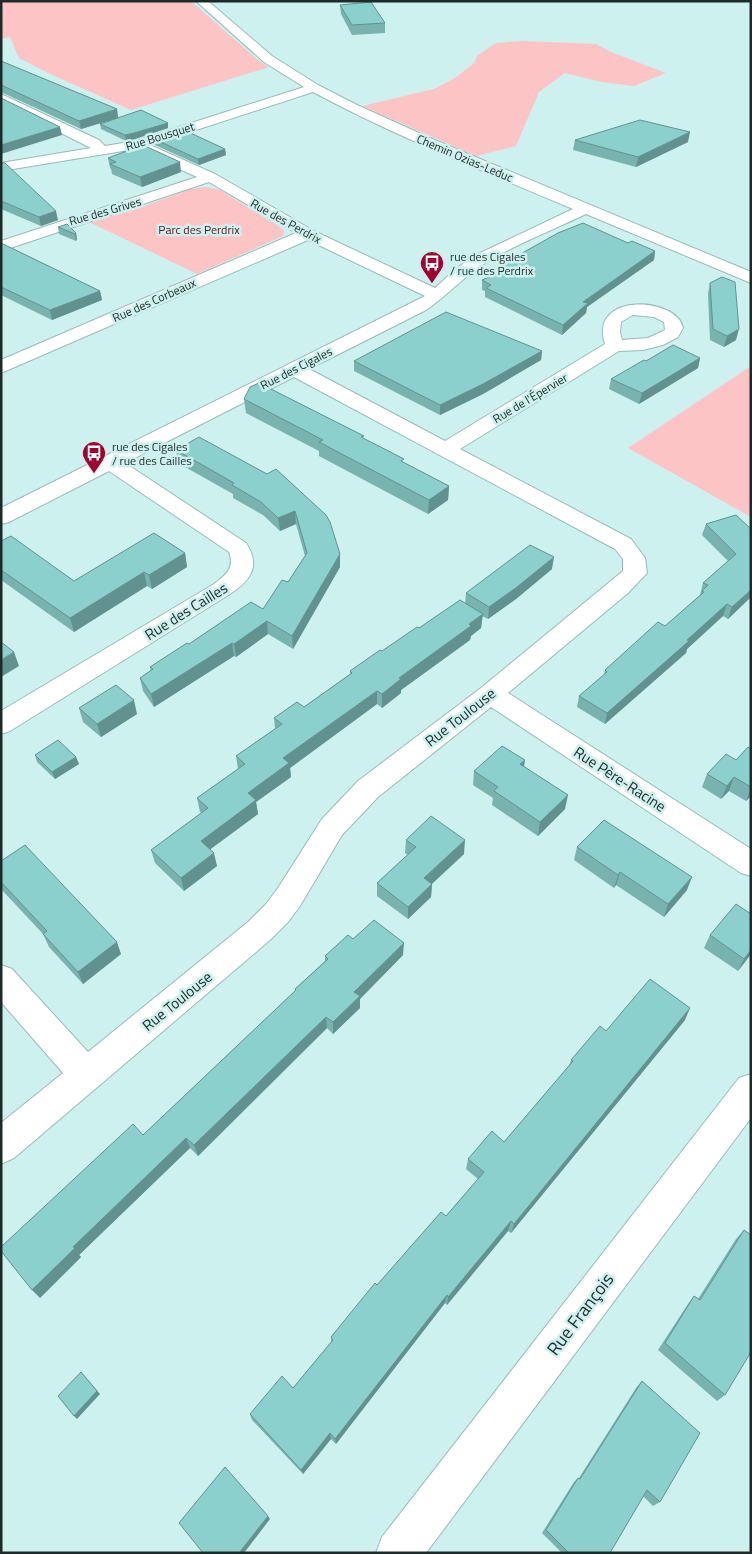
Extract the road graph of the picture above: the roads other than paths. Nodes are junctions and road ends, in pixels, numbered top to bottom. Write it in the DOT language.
graph roads {
  1 [pos="201,1"];
  2 [pos="314,88"];
  3 [pos="1,98"];
  4 [pos="137,145"];
  5 [pos="102,152"];
  6 [pos="1,167"];
  7 [pos="210,178"];
  8 [pos="584,209"];
  9 [pos="308,234"];
  10 [pos="1,246"];
  11 [pos="751,278"];
  12 [pos="437,295"];
  13 [pos="615,346"];
  14 [pos="1,367"];
  15 [pos="294,369"];
  16 [pos="445,450"];
  17 [pos="110,462"];
  18 [pos="1,516"];
  19 [pos="490,694"];
  20 [pos="1,724"];
  21 [pos="751,864"];
  22 [pos="1,979"];
  23 [pos="87,1075"];
  24 [pos="751,1090"];
  25 [pos="1,1146"];
  26 [pos="409,1548"];
  1 -- 2 [label="street, Chemin Ozias-Leduc"];
  2 -- 4 [label="street, Rue Bousquet"];
  2 -- 8 [label="street, Chemin Ozias-Leduc"];
  3 -- 5 [label="street"];
  4 -- 5 [label="street, Rue Bousquet"];
  4 -- 7 [label="street, Rue des Perdrix"];
  5 -- 6 [label="street, Rue Bousquet"];
  7 -- 9 [label="street, Rue des Perdrix"];
  7 -- 10 [label="street, Rue des Grives"];
  8 -- 11 [label="street, Chemin Ozias-Leduc"];
  8 -- 12 [label="street, Rue des Cigales"];
  9 -- 12 [label="street, Rue des Perdrix"];
  9 -- 14 [label="street, Rue des Corbeaux"];
  12 -- 15 [label="street, Rue des Cigales"];
  13 -- 16 [label="street, Rue de l'Épervier"];
  15 -- 16 [label="street, Rue Toulouse"];
  15 -- 17 [label="street, Rue des Cigales"];
  16 -- 19 [label="street, Rue Toulouse"];
  17 -- 18 [label="street, Rue des Cigales"];
  17 -- 20 [label="street, Rue des Cailles"];
  19 -- 21 [label="street, Rue Père-Racine"];
  19 -- 23 [label="street, Rue Toulouse"];
  22 -- 23 [label="street"];
  23 -- 25 [label="street, Rue Toulouse"];
  24 -- 26 [label="street, Rue François"];
}
